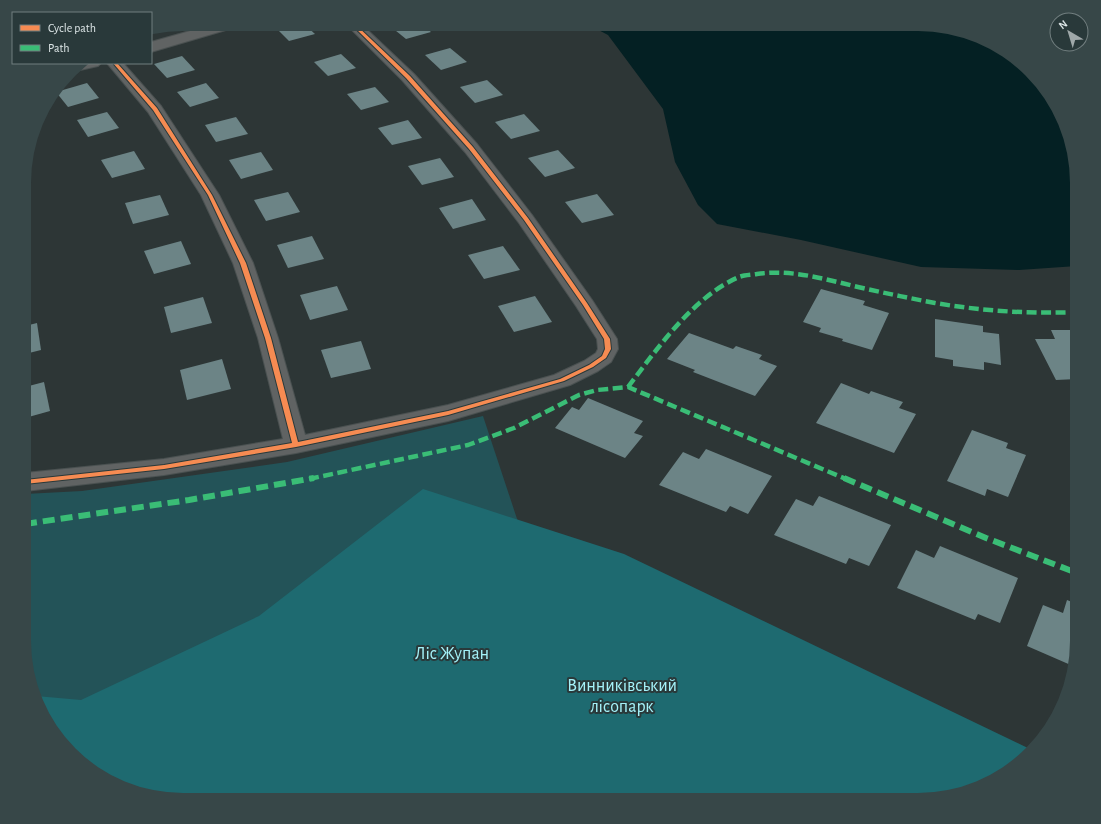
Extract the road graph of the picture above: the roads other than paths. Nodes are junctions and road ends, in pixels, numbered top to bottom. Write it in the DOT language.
graph roads {
  1 [pos="207,31"];
  2 [pos="360,31"];
  3 [pos="152,47"];
  4 [pos="116,64"];
  5 [pos="296,444"];
  6 [pos="31,481"];
  1 -- 3 [label="street"];
  2 -- 5 [label="street"];
  4 -- 5 [label="street"];
  5 -- 6 [label="street"];
}
